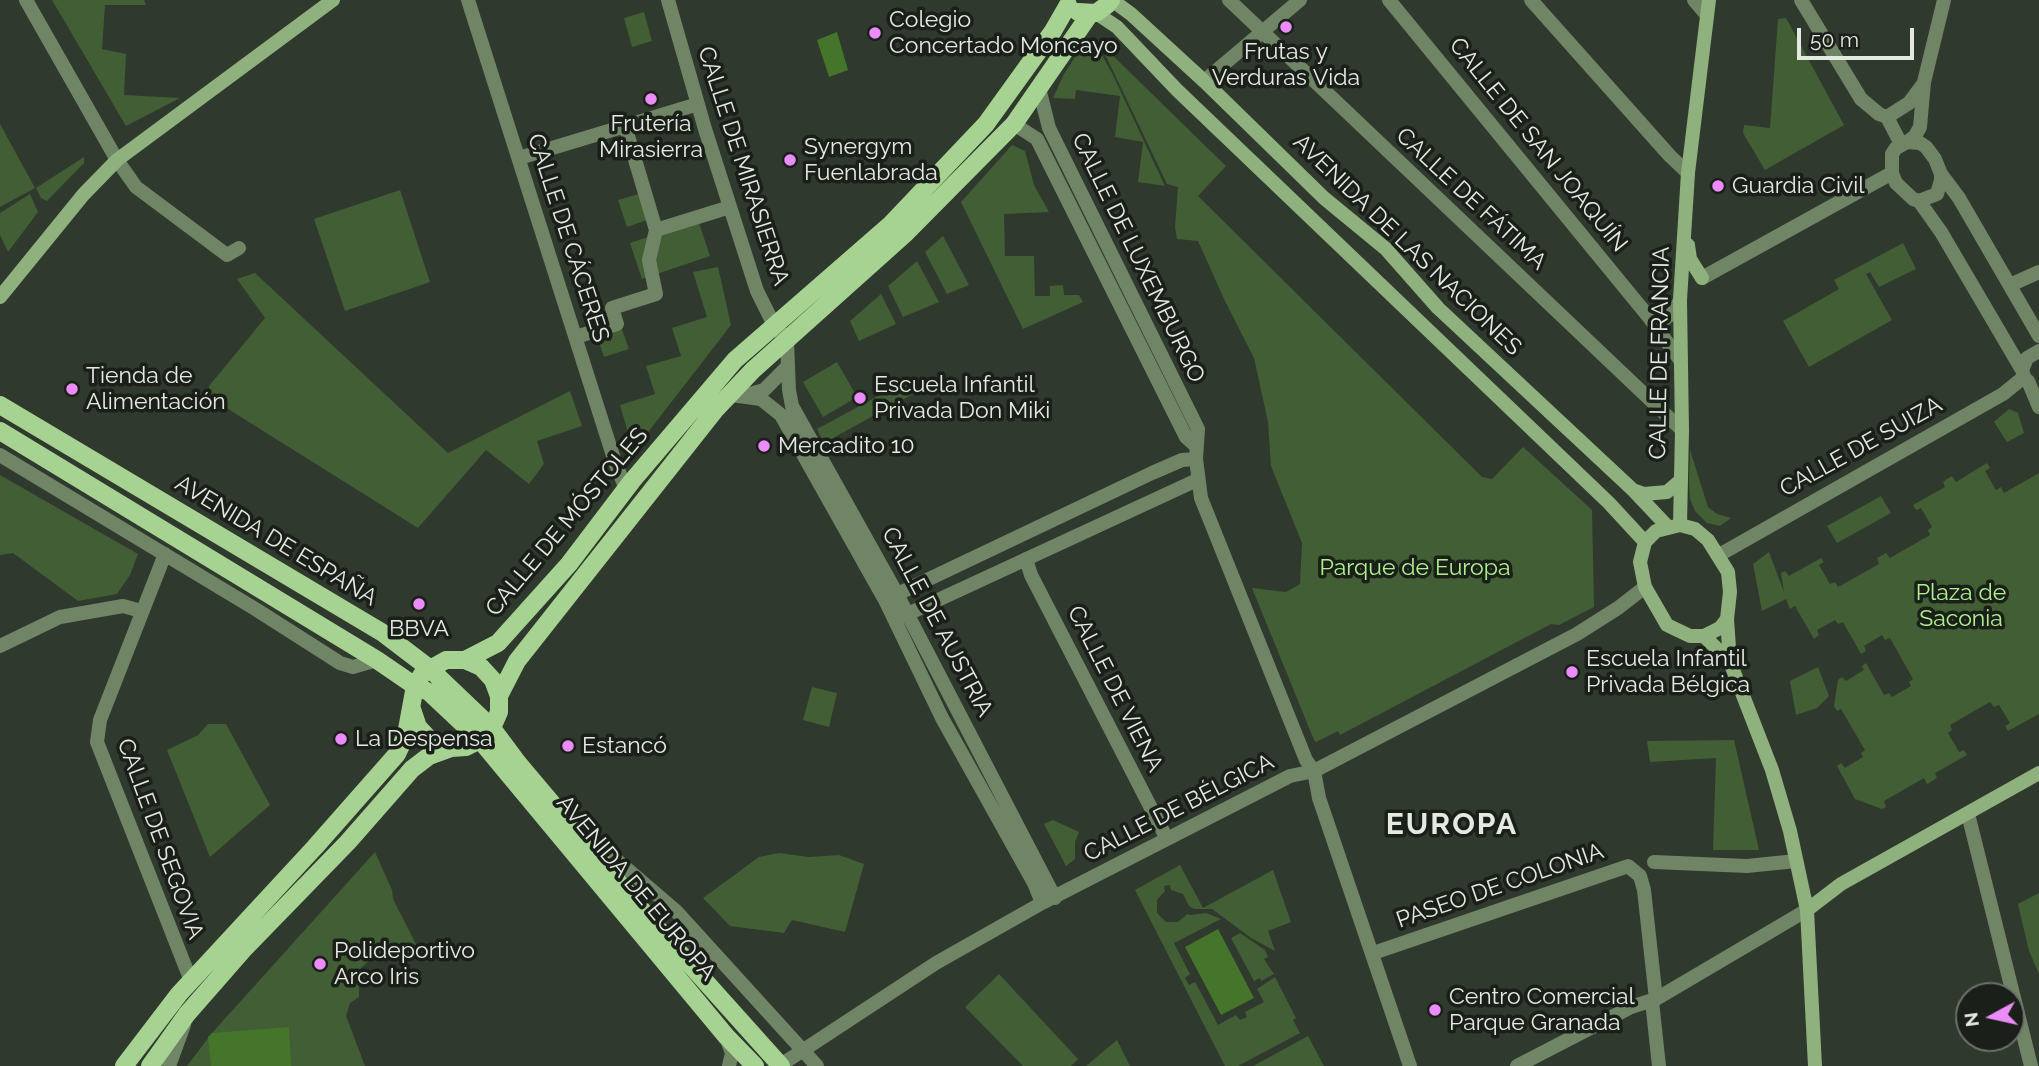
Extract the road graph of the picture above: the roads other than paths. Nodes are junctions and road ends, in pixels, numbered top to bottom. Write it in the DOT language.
graph roads {
  1 [pos="26,0"];
  2 [pos="333,0"];
  3 [pos="468,0"];
  4 [pos="668,0"];
  5 [pos="1111,0"];
  6 [pos="1229,0"];
  7 [pos="1300,0"];
  8 [pos="1389,0"];
  9 [pos="1531,0"];
  10 [pos="1694,0"];
  11 [pos="1801,0"];
  12 [pos="1944,0"];
  13 [pos="1067,3"];
  14 [pos="1707,7"];
  15 [pos="1093,13"];
  16 [pos="1262,33"];
  17 [pos="1204,81"];
  18 [pos="1924,82"];
  19 [pos="1038,88"];
  20 [pos="698,104"];
  21 [pos="1887,117"];
  22 [pos="1014,124"];
  23 [pos="625,126"];
  24 [pos="1904,143"];
  25 [pos="519,158"];
  26 [pos="117,160"];
  27 [pos="1688,173"];
  28 [pos="1892,173"];
  29 [pos="1941,174"];
  30 [pos="1919,201"];
  31 [pos="730,207"];
  32 [pos="1685,226"];
  33 [pos="656,230"];
  34 [pos="239,248"];
  35 [pos="2039,272"];
  36 [pos="1702,278"];
  37 [pos="2010,285"];
  38 [pos="0,298"];
  39 [pos="1680,300"];
  40 [pos="1651,320"];
  41 [pos="774,326"];
  42 [pos="2039,336"];
  43 [pos="576,337"];
  44 [pos="787,341"];
  45 [pos="2039,351"];
  46 [pos="1680,360"];
  47 [pos="788,366"];
  48 [pos="2028,378"];
  49 [pos="738,395"];
  50 [pos="0,399"];
  51 [pos="0,405"];
  52 [pos="2039,407"];
  53 [pos="19,416"];
  54 [pos="1682,430"];
  55 [pos="0,431"];
  56 [pos="1196,453"];
  57 [pos="0,455"];
  58 [pos="1197,480"];
  59 [pos="1681,480"];
  60 [pos="626,489"];
  61 [pos="1633,490"];
  62 [pos="1674,526"];
  63 [pos="1645,542"];
  64 [pos="165,554"];
  65 [pos="1719,555"];
  66 [pos="1026,559"];
  67 [pos="1645,587"];
  68 [pos="891,597"];
  69 [pos="141,611"];
  70 [pos="901,617"];
  71 [pos="1727,619"];
  72 [pos="1704,636"];
  73 [pos="0,646"];
  74 [pos="377,660"];
  75 [pos="465,660"];
  76 [pos="1730,662"];
  77 [pos="429,668"];
  78 [pos="415,686"];
  79 [pos="499,696"];
  80 [pos="411,708"];
  81 [pos="486,734"];
  82 [pos="451,748"];
  83 [pos="1314,771"];
  84 [pos="2039,773"];
  85 [pos="561,813"];
  86 [pos="1968,814"];
  87 [pos="1167,839"];
  88 [pos="1796,860"];
  89 [pos="1654,862"];
  90 [pos="1049,901"];
  91 [pos="1807,910"];
  92 [pos="1373,953"];
  93 [pos="191,981"];
  94 [pos="1654,1000"];
  95 [pos="187,1014"];
  96 [pos="726,1035"];
  97 [pos="803,1049"];
  98 [pos="124,1066"];
  99 [pos="150,1066"];
  100 [pos="169,1066"];
  101 [pos="729,1066"];
  102 [pos="755,1066"];
  103 [pos="780,1066"];
  104 [pos="817,1066"];
  105 [pos="1409,1066"];
  106 [pos="1517,1066"];
  107 [pos="1659,1066"];
  108 [pos="1815,1066"];
  109 [pos="2031,1066"];
  1 -- 26 [label="street"];
  2 -- 26 [label="main road"];
  3 -- 25 [label="street, CALLE DE CÁCERES"];
  4 -- 20 [label="street, CALLE DE MIRASIERRA"];
  5 -- 15 [label="main road, CALLE DE MÓSTOLES"];
  5 -- 17 [label="main road, AVENIDA DE LAS NACIONES"];
  6 -- 16 [label="street, CALLE DE FÁTIMA"];
  7 -- 16 [label="street"];
  8 -- 40 [label="street, CALLE DE SAN JOAQUÍN"];
  9 -- 27 [label="street"];
  10 -- 14 [label="street"];
  11 -- 21 [label="street"];
  12 -- 18 [label="street"];
  13 -- 15 [label="main road"];
  13 -- 41 [label="main road, CALLE DE MÓSTOLES"];
  14 -- 27 [label="main road, CALLE DE FRANCIA"];
  15 -- 19 [label="main road, CALLE DE MÓSTOLES"];
  15 -- 63 [label="main road, AVENIDA DE LAS NACIONES"];
  16 -- 17 [label="street"];
  16 -- 54 [label="street, CALLE DE FÁTIMA"];
  17 -- 61 [label="main road, AVENIDA DE LAS NACIONES"];
  18 -- 21 [label="street"];
  18 -- 24 [label="street"];
  19 -- 22 [label="main road, CALLE DE MÓSTOLES"];
  19 -- 56 [label="street, CALLE DE LUXEMBURGO"];
  20 -- 23 [label="street"];
  20 -- 31 [label="street, CALLE DE MIRASIERRA"];
  21 -- 24 [label="street"];
  22 -- 44 [label="main road, CALLE DE MÓSTOLES"];
  22 -- 56 [label="street, CALLE DE LUXEMBURGO"];
  23 -- 25 [label="street"];
  23 -- 33 [label="street"];
  24 -- 28 [label="street"];
  24 -- 29 [label="street"];
  25 -- 43 [label="street, CALLE DE CÁCERES"];
  26 -- 34 [label="street"];
  26 -- 38 [label="main road"];
  27 -- 32 [label="main road, CALLE DE FRANCIA"];
  28 -- 30 [label="street"];
  28 -- 36 [label="street"];
  29 -- 30 [label="street"];
  29 -- 37 [label="street"];
  30 -- 48 [label="street"];
  31 -- 33 [label="street"];
  31 -- 41 [label="street, CALLE DE MIRASIERRA"];
  32 -- 36 [label="main road, CALLE DE FRANCIA"];
  32 -- 39 [label="main road, CALLE DE FRANCIA"];
  33 -- 43 [label="street"];
  35 -- 37 [label="street"];
  37 -- 42 [label="street"];
  39 -- 40 [label="street"];
  39 -- 46 [label="main road, CALLE DE FRANCIA"];
  40 -- 46 [label="street, CALLE DE SAN JOAQUÍN"];
  41 -- 44 [label="street, CALLE DE MIRASIERRA"];
  41 -- 60 [label="main road, CALLE DE MÓSTOLES"];
  43 -- 60 [label="street, CALLE DE CÁCERES"];
  44 -- 47 [label="street, CALLE DE AUSTRIA"];
  44 -- 49 [label="main road, CALLE DE MÓSTOLES"];
  45 -- 48 [label="street, CALLE DE SUIZA"];
  46 -- 54 [label="main road, CALLE DE FRANCIA"];
  47 -- 49 [label="street"];
  47 -- 68 [label="street, CALLE DE AUSTRIA"];
  48 -- 52 [label="street"];
  48 -- 65 [label="street, CALLE DE SUIZA"];
  49 -- 68 [label="street, CALLE DE AUSTRIA"];
  49 -- 79 [label="main road, CALLE DE MÓSTOLES"];
  50 -- 53 [label="main road, AVENIDA DE ESPAÑA"];
  51 -- 53 [label="main road, AVENIDA DE ESPAÑA"];
  53 -- 77 [label="main road, AVENIDA DE ESPAÑA"];
  54 -- 59 [label="main road, CALLE DE FRANCIA"];
  55 -- 74 [label="main road"];
  56 -- 58 [label="street, CALLE DE LUXEMBURGO"];
  56 -- 68 [label="street"];
  57 -- 64 [label="street"];
  58 -- 66 [label="street"];
  58 -- 83 [label="street, CALLE DE LUXEMBURGO"];
  59 -- 61 [label="main road, CALLE DE FRANCIA"];
  59 -- 62 [label="main road, CALLE DE FRANCIA"];
  60 -- 75 [label="main road, CALLE DE MÓSTOLES"];
  61 -- 62 [label="main road, AVENIDA DE LAS NACIONES"];
  62 -- 63 [label="main road"];
  62 -- 65 [label="main road"];
  63 -- 67 [label="main road"];
  64 -- 69 [label="street, CALLE DE SEGOVIA"];
  64 -- 74 [label="street"];
  65 -- 71 [label="main road"];
  66 -- 70 [label="street"];
  66 -- 87 [label="street, CALLE DE VIENA"];
  67 -- 72 [label="main road"];
  67 -- 83 [label="street, CALLE DE BÉLGICA"];
  68 -- 70 [label="street, CALLE DE AUSTRIA"];
  69 -- 73 [label="street"];
  69 -- 93 [label="street, CALLE DE SEGOVIA"];
  70 -- 90 [label="street, CALLE DE AUSTRIA"];
  71 -- 72 [label="main road"];
  71 -- 76 [label="main road"];
  72 -- 76 [label="main road"];
  74 -- 78 [label="main road"];
  75 -- 77 [label="main road, CALLE DE MÓSTOLES"];
  75 -- 79 [label="main road"];
  76 -- 88 [label="main road"];
  77 -- 78 [label="main road"];
  77 -- 81 [label="main road, AVENIDA DE ESPAÑA"];
  78 -- 80 [label="main road"];
  78 -- 81 [label="main road"];
  79 -- 81 [label="main road, CALLE DE MÓSTOLES"];
  80 -- 82 [label="main road"];
  80 -- 93 [label="main road"];
  81 -- 82 [label="main road"];
  81 -- 85 [label="main road, AVENIDA DE EUROPA"];
  81 -- 96 [label="main road, AVENIDA DE EUROPA"];
  82 -- 95 [label="main road"];
  83 -- 87 [label="street, CALLE DE BÉLGICA"];
  83 -- 92 [label="street, CALLE DE LUXEMBURGO"];
  84 -- 86 [label="main road"];
  85 -- 97 [label="street, AVENIDA DE EUROPA"];
  85 -- 103 [label="main road, AVENIDA DE EUROPA"];
  86 -- 91 [label="main road"];
  86 -- 109 [label="street"];
  87 -- 90 [label="street, CALLE DE BÉLGICA"];
  88 -- 89 [label="street"];
  88 -- 91 [label="main road"];
  90 -- 97 [label="street, CALLE DE BÉLGICA"];
  91 -- 94 [label="street"];
  91 -- 108 [label="main road"];
  92 -- 94 [label="street, PASEO DE COLONIA"];
  92 -- 105 [label="street, CALLE DE LUXEMBURGO"];
  93 -- 98 [label="main road"];
  94 -- 106 [label="street"];
  94 -- 107 [label="street"];
  95 -- 99 [label="main road"];
  95 -- 100 [label="street"];
  96 -- 101 [label="street"];
  96 -- 102 [label="main road, AVENIDA DE EUROPA"];
  97 -- 103 [label="street, CALLE DE BÉLGICA"];
  97 -- 104 [label="street, AVENIDA DE EUROPA"];
}
